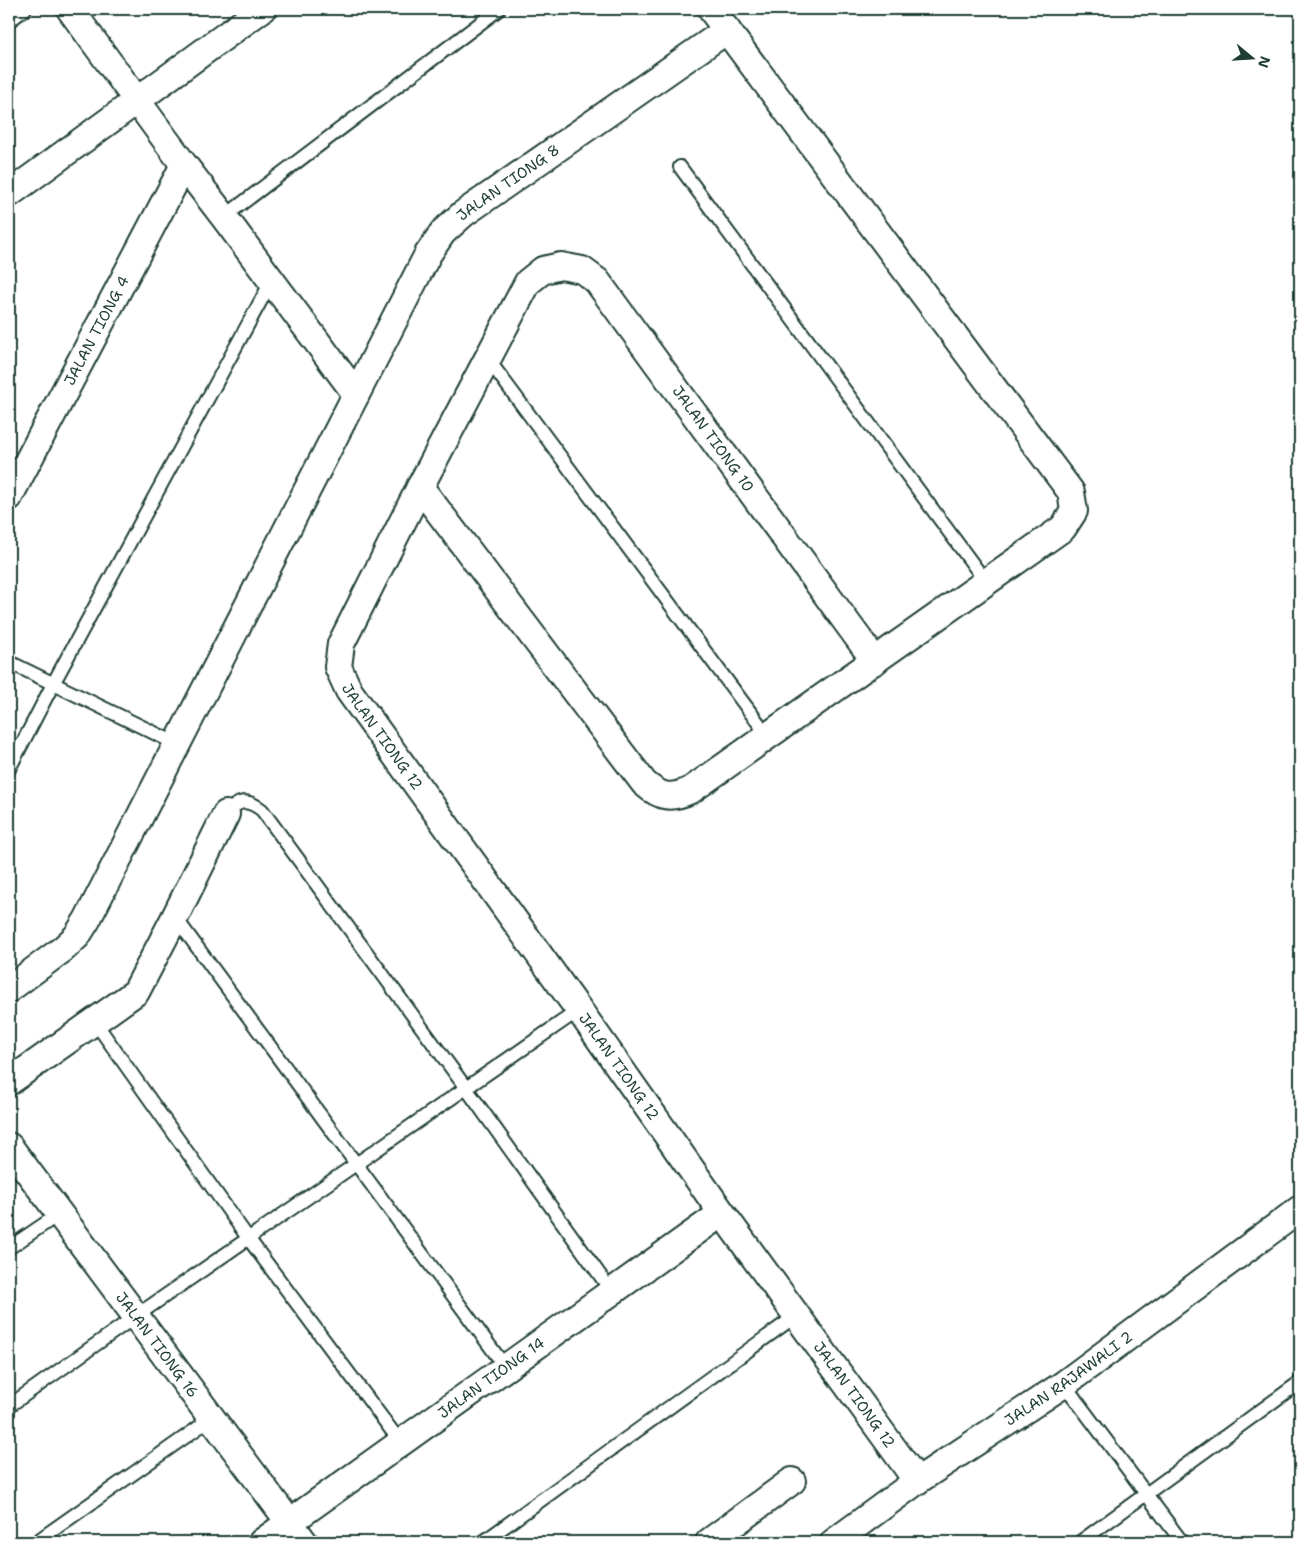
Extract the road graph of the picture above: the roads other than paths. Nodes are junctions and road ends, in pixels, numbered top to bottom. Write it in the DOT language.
graph roads {
  1 [pos="25,9"];
  2 [pos="70,9"];
  3 [pos="262,9"];
  4 [pos="499,9"];
  5 [pos="711,9"];
  6 [pos="9,21"];
  7 [pos="727,30"];
  8 [pos="137,100"];
  9 [pos="184,164"];
  10 [pos="680,166"];
  11 [pos="9,194"];
  12 [pos="224,217"];
  13 [pos="272,280"];
  14 [pos="488,358"];
  15 [pos="356,394"];
  16 [pos="420,487"];
  17 [pos="9,497"];
  18 [pos="986,582"];
  19 [pos="875,660"];
  20 [pos="9,662"];
  21 [pos="52,684"];
  22 [pos="768,736"];
  23 [pos="177,744"];
  24 [pos="9,769"];
  25 [pos="226,814"];
  26 [pos="175,917"];
  27 [pos="9,989"];
  28 [pos="579,1010"];
  29 [pos="94,1022"];
  30 [pos="9,1082"];
  31 [pos="466,1088"];
  32 [pos="9,1146"];
  33 [pos="355,1164"];
  34 [pos="1300,1209"];
  35 [pos="722,1213"];
  36 [pos="59,1214"];
  37 [pos="248,1238"];
  38 [pos="9,1248"];
  39 [pos="612,1292"];
  40 [pos="797,1315"];
  41 [pos="136,1316"];
  42 [pos="506,1368"];
  43 [pos="1300,1382"];
  44 [pos="1064,1384"];
  45 [pos="9,1406"];
  46 [pos="212,1418"];
  47 [pos="401,1443"];
  48 [pos="792,1481"];
  49 [pos="917,1481"];
  50 [pos="1146,1494"];
  51 [pos="297,1532"];
  52 [pos="36,1542"];
  53 [pos="262,1542"];
  54 [pos="483,1542"];
  55 [pos="709,1542"];
  56 [pos="834,1542"];
  57 [pos="1080,1542"];
  58 [pos="1182,1542"];
  1 -- 6 [label="lane"];
  2 -- 8 [label="street"];
  3 -- 8 [label="street"];
  4 -- 12 [label="lane"];
  5 -- 7 [label="street"];
  7 -- 15 [label="street, JALAN TIONG 8"];
  7 -- 18 [label="street"];
  8 -- 9 [label="street"];
  8 -- 11 [label="street"];
  9 -- 12 [label="street"];
  9 -- 17 [label="street, JALAN TIONG 4"];
  10 -- 18 [label="lane"];
  12 -- 13 [label="street"];
  13 -- 15 [label="street"];
  13 -- 21 [label="lane"];
  14 -- 16 [label="street"];
  14 -- 19 [label="street, JALAN TIONG 10"];
  14 -- 22 [label="lane"];
  15 -- 23 [label="street, JALAN TIONG 8"];
  16 -- 22 [label="street"];
  16 -- 28 [label="street, JALAN TIONG 12"];
  18 -- 19 [label="street"];
  19 -- 22 [label="street"];
  20 -- 21 [label="lane"];
  21 -- 23 [label="lane"];
  21 -- 24 [label="lane"];
  23 -- 27 [label="street, JALAN TIONG 8"];
  25 -- 26 [label="street"];
  25 -- 31 [label="lane"];
  26 -- 29 [label="street"];
  26 -- 33 [label="lane"];
  28 -- 31 [label="lane"];
  28 -- 35 [label="street, JALAN TIONG 12"];
  29 -- 30 [label="street"];
  29 -- 37 [label="lane"];
  31 -- 33 [label="lane"];
  31 -- 39 [label="lane"];
  32 -- 36 [label="street, JALAN TIONG 16"];
  33 -- 37 [label="lane"];
  33 -- 42 [label="lane"];
  34 -- 44 [label="street, JALAN RAJAWALI 2"];
  35 -- 39 [label="street, JALAN TIONG 14"];
  35 -- 40 [label="street, JALAN TIONG 12"];
  36 -- 38 [label="lane"];
  36 -- 41 [label="street, JALAN TIONG 16"];
  37 -- 41 [label="lane"];
  37 -- 47 [label="lane"];
  39 -- 42 [label="street, JALAN TIONG 14"];
  40 -- 49 [label="street, JALAN TIONG 12"];
  40 -- 54 [label="lane"];
  41 -- 45 [label="lane"];
  41 -- 46 [label="street, JALAN TIONG 16"];
  42 -- 47 [label="street, JALAN TIONG 14"];
  43 -- 50 [label="lane"];
  44 -- 49 [label="street, JALAN RAJAWALI 2"];
  44 -- 50 [label="lane"];
  46 -- 51 [label="street, JALAN TIONG 16"];
  46 -- 52 [label="lane"];
  47 -- 51 [label="street, JALAN TIONG 14"];
  48 -- 55 [label="street"];
  49 -- 56 [label="street, JALAN RAJAWALI 2"];
  50 -- 57 [label="lane"];
  50 -- 58 [label="lane"];
  51 -- 53 [label="street, JALAN TIONG 14"];
}
